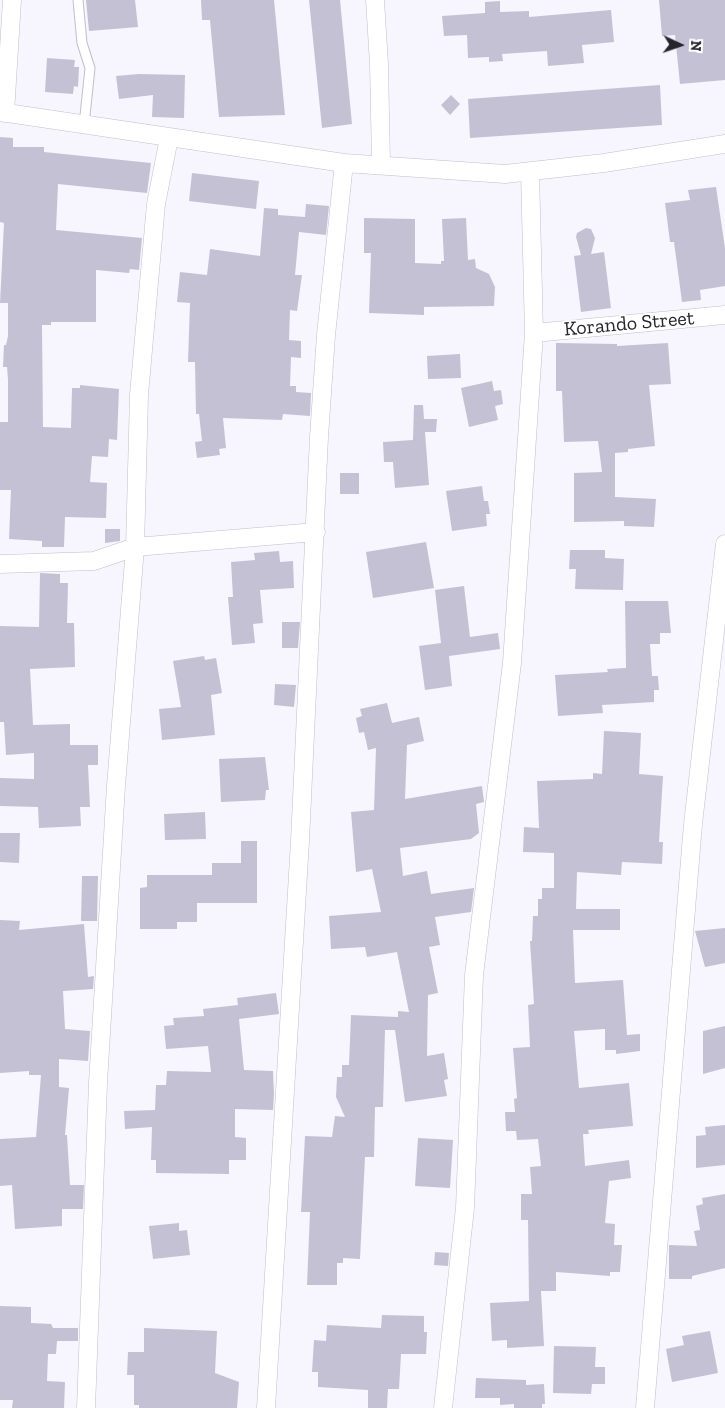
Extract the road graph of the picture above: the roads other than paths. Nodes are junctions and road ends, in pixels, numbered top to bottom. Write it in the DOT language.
graph roads {
  1 [pos="12,0"];
  2 [pos="78,0"];
  3 [pos="375,0"];
  4 [pos="2,113"];
  5 [pos="84,125"];
  6 [pos="169,138"];
  7 [pos="725,144"];
  8 [pos="344,163"];
  9 [pos="381,164"];
  10 [pos="530,172"];
  11 [pos="725,315"];
  12 [pos="534,333"];
  13 [pos="316,532"];
  14 [pos="725,544"];
  15 [pos="135,547"];
  16 [pos="0,564"];
  17 [pos="86,1408"];
  18 [pos="266,1408"];
  19 [pos="443,1408"];
  20 [pos="645,1408"];
  1 -- 4 [label="street"];
  2 -- 5 [label="lane"];
  3 -- 9 [label="street"];
  4 -- 5 [label="street"];
  5 -- 6 [label="street"];
  6 -- 8 [label="street"];
  6 -- 15 [label="street"];
  7 -- 10 [label="street"];
  8 -- 9 [label="street"];
  8 -- 13 [label="street"];
  9 -- 10 [label="street"];
  10 -- 12 [label="street"];
  11 -- 12 [label="street, Korando Street"];
  12 -- 19 [label="street"];
  13 -- 15 [label="street"];
  13 -- 18 [label="street"];
  14 -- 20 [label="street"];
  15 -- 16 [label="street"];
  15 -- 17 [label="street"];
}
